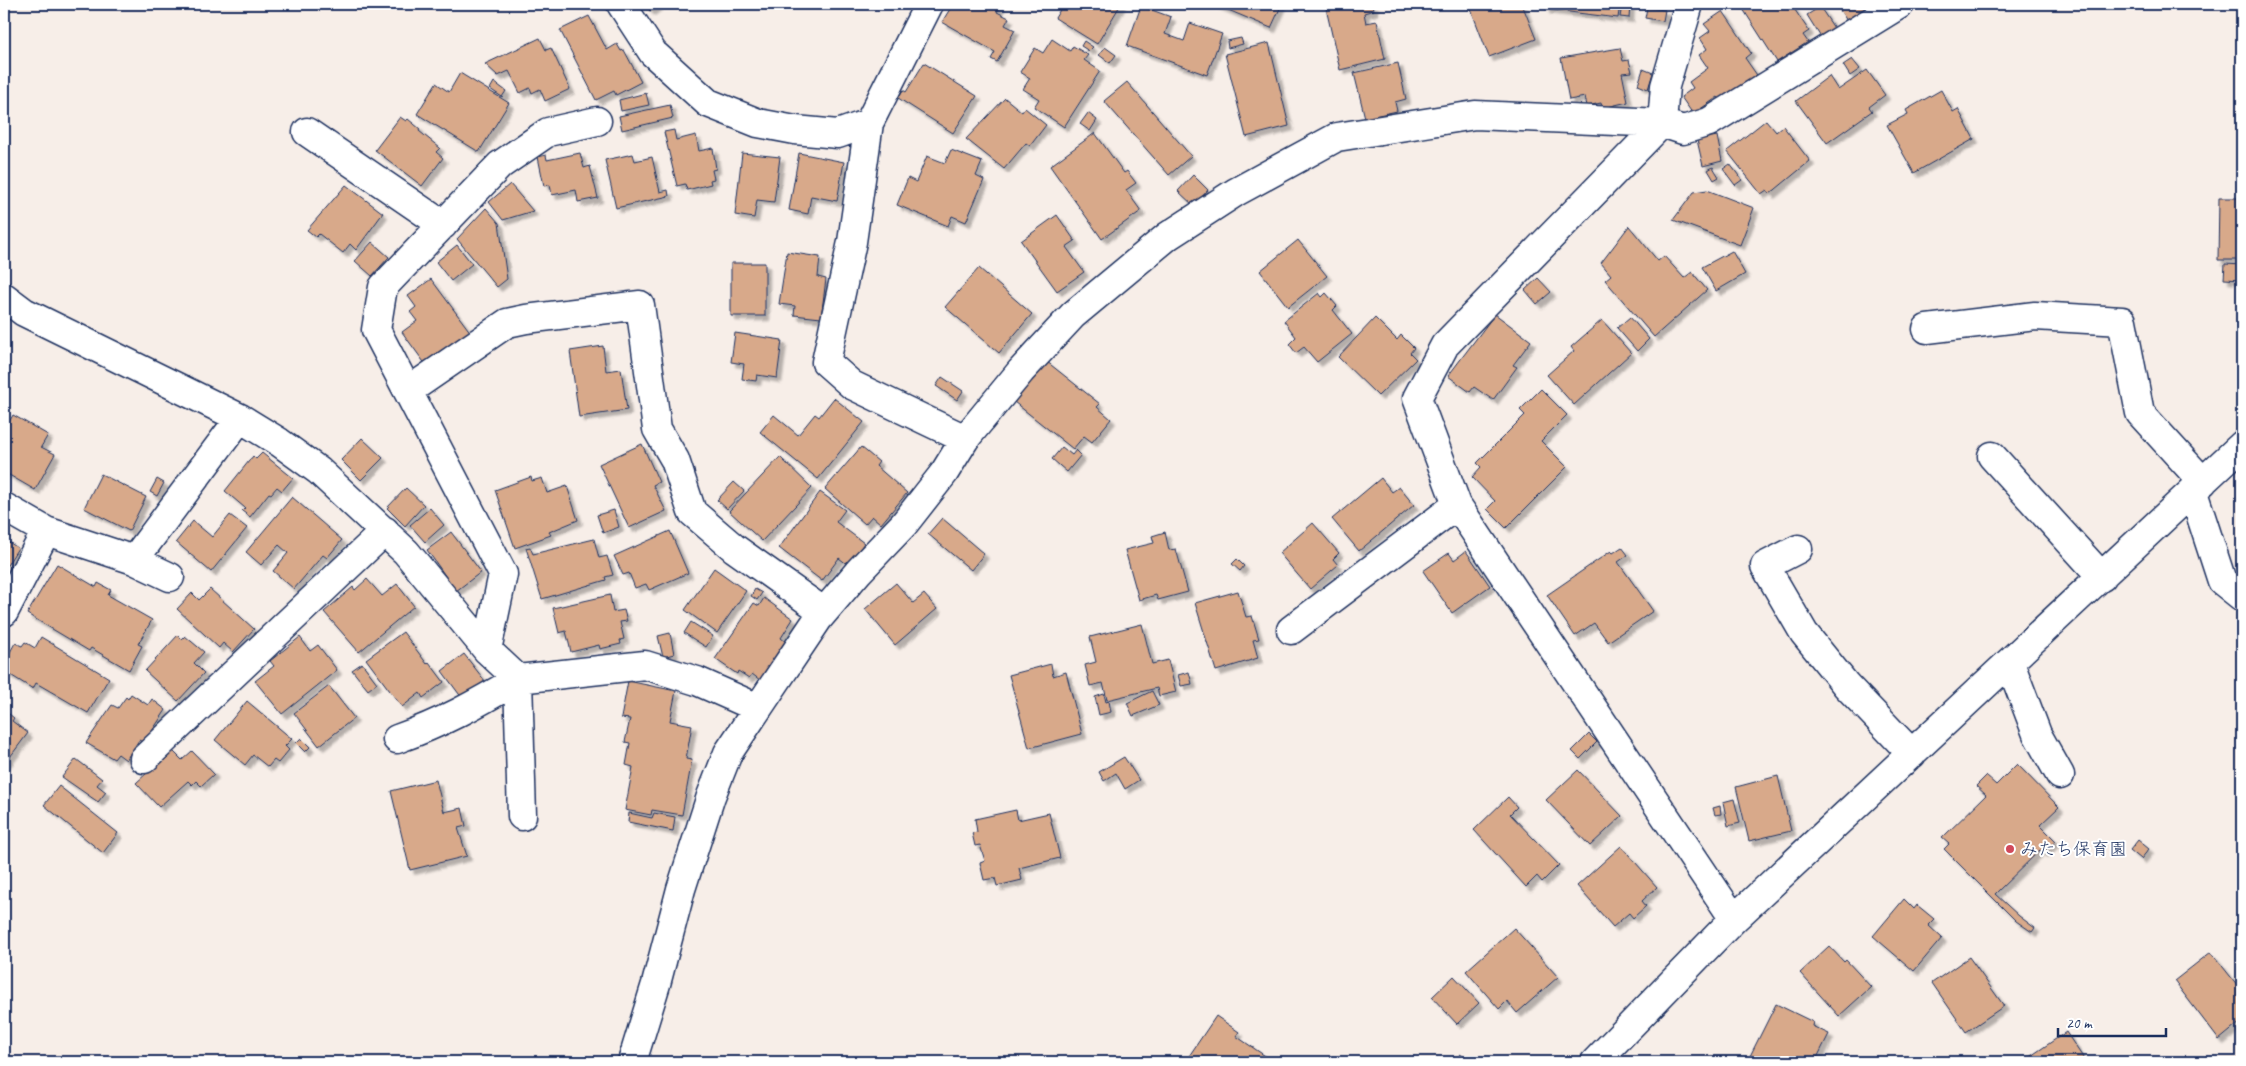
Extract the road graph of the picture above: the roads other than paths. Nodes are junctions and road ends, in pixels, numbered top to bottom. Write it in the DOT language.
graph roads {
  1 [pos="621,4"];
  2 [pos="930,4"];
  3 [pos="1689,4"];
  4 [pos="1900,4"];
  5 [pos="598,121"];
  6 [pos="868,123"];
  7 [pos="1662,123"];
  8 [pos="307,132"];
  9 [pos="443,225"];
  10 [pos="4,297"];
  11 [pos="1927,329"];
  12 [pos="408,391"];
  13 [pos="240,418"];
  14 [pos="965,440"];
  15 [pos="2242,445"];
  16 [pos="1992,456"];
  17 [pos="2198,487"];
  18 [pos="1457,504"];
  19 [pos="4,507"];
  20 [pos="46,531"];
  21 [pos="385,531"];
  22 [pos="1798,549"];
  23 [pos="134,560"];
  24 [pos="170,577"];
  25 [pos="2102,577"];
  26 [pos="2242,597"];
  27 [pos="4,612"];
  28 [pos="824,612"];
  29 [pos="1291,630"];
  30 [pos="487,650"];
  31 [pos="2010,663"];
  32 [pos="518,679"];
  33 [pos="758,708"];
  34 [pos="397,739"];
  35 [pos="1912,754"];
  36 [pos="144,759"];
  37 [pos="2060,775"];
  38 [pos="522,816"];
  39 [pos="1734,920"];
  40 [pos="632,1062"];
  41 [pos="1595,1062"];
  1 -- 6 [label="street"];
  2 -- 6 [label="street"];
  3 -- 7 [label="street"];
  4 -- 7 [label="street"];
  5 -- 9 [label="street"];
  6 -- 14 [label="street"];
  7 -- 14 [label="street"];
  7 -- 18 [label="street"];
  8 -- 9 [label="street"];
  9 -- 12 [label="street"];
  10 -- 13 [label="street"];
  11 -- 17 [label="street"];
  12 -- 28 [label="street"];
  12 -- 30 [label="street"];
  13 -- 21 [label="street"];
  13 -- 23 [label="street"];
  14 -- 28 [label="street"];
  15 -- 17 [label="street"];
  16 -- 25 [label="street"];
  17 -- 25 [label="street"];
  17 -- 26 [label="street"];
  18 -- 29 [label="street"];
  18 -- 39 [label="street"];
  19 -- 20 [label="street"];
  20 -- 23 [label="street"];
  20 -- 27 [label="street"];
  21 -- 30 [label="street"];
  21 -- 36 [label="street"];
  22 -- 35 [label="street"];
  23 -- 24 [label="street"];
  25 -- 31 [label="street"];
  28 -- 33 [label="street"];
  30 -- 32 [label="street"];
  31 -- 35 [label="street"];
  31 -- 37 [label="street"];
  32 -- 33 [label="street"];
  32 -- 34 [label="street"];
  32 -- 38 [label="street"];
  33 -- 40 [label="street"];
  35 -- 39 [label="street"];
  39 -- 41 [label="street"];
}
